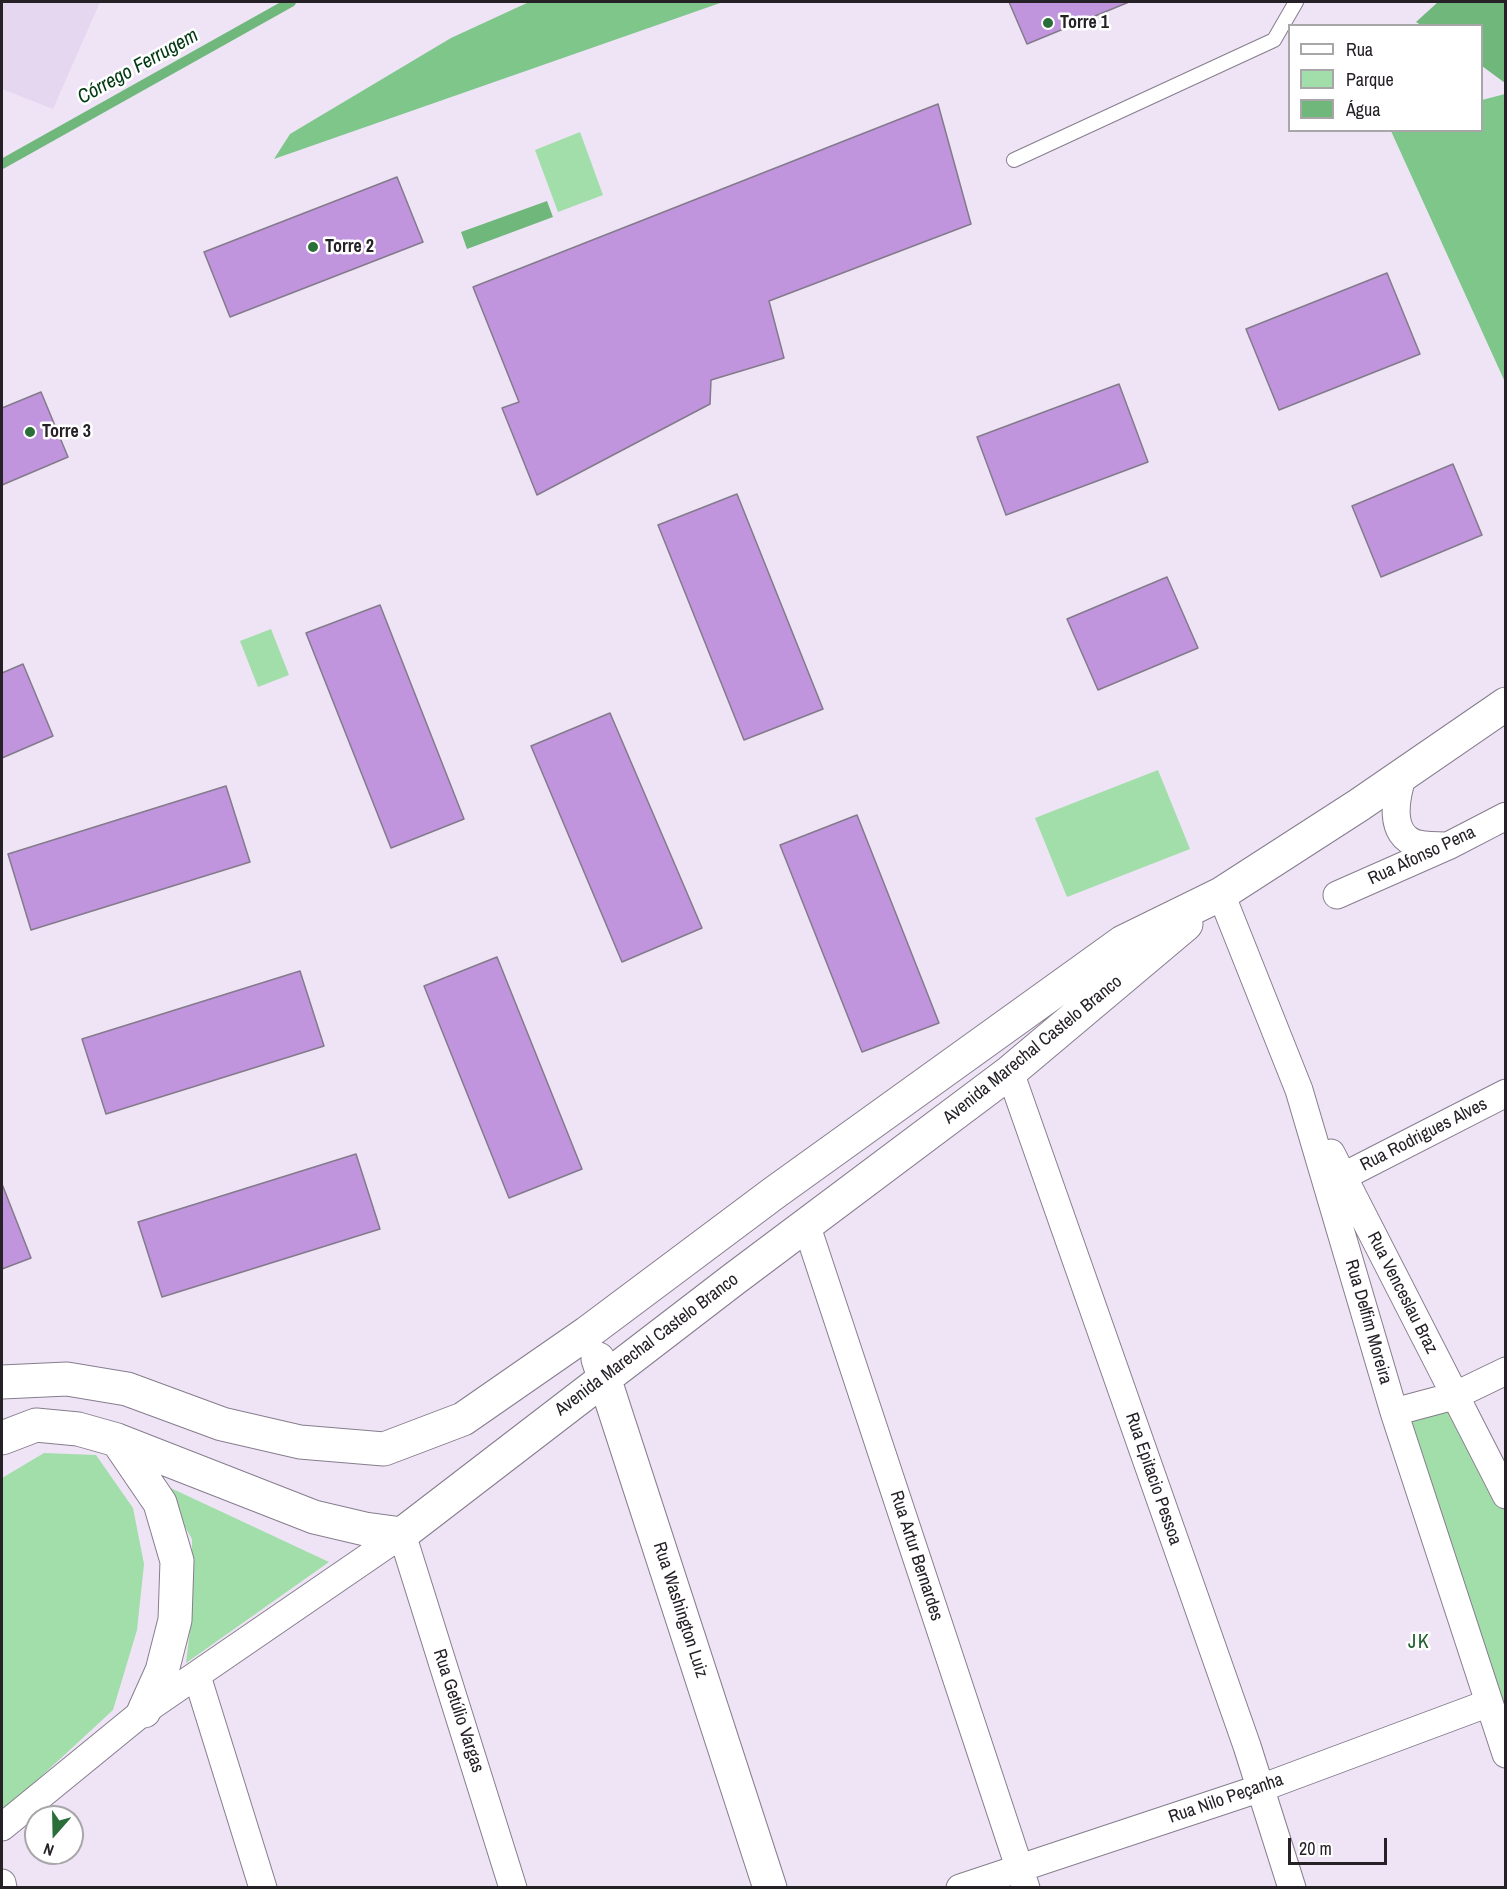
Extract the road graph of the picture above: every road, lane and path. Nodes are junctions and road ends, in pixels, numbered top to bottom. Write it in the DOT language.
graph roads {
  1 [pos="1296,2"];
  2 [pos="1014,160"];
  3 [pos="1506,704"];
  4 [pos="1403,775"];
  5 [pos="1506,816"];
  6 [pos="1448,846"];
  7 [pos="1221,894"];
  8 [pos="1337,895"];
  9 [pos="1010,1072"];
  10 [pos="1299,1090"];
  11 [pos="1506,1093"];
  12 [pos="1342,1177"];
  13 [pos="806,1224"];
  14 [pos="587,1333"];
  15 [pos="1506,1371"];
  16 [pos="605,1377"];
  17 [pos="5,1384"];
  18 [pos="1454,1396"];
  19 [pos="1394,1412"];
  20 [pos="2,1438"];
  21 [pos="117,1440"];
  22 [pos="1506,1495"];
  23 [pos="402,1534"];
  24 [pos="197,1676"];
  25 [pos="1489,1703"];
  26 [pos="144,1711"];
  27 [pos="1506,1754"];
  28 [pos="1261,1788"];
  29 [pos="2,1827"];
  30 [pos="1023,1879"];
  31 [pos="263,1887"];
  32 [pos="513,1887"];
  33 [pos="770,1887"];
  34 [pos="960,1887"];
  35 [pos="1292,1887"];
  1 -- 2 [label="lane"];
  3 -- 4 [label="street, Avenida Marechal Castelo Branco"];
  4 -- 6 [label="street"];
  4 -- 7 [label="street, Avenida Marechal Castelo Branco"];
  5 -- 6 [label="street, Rua Afonso Pena"];
  6 -- 8 [label="street, Rua Afonso Pena"];
  7 -- 9 [label="street, Avenida Marechal Castelo Branco"];
  7 -- 10 [label="street, Rua Delfim Moreira"];
  7 -- 14 [label="street, Avenida Marechal Castelo Branco"];
  9 -- 13 [label="street, Avenida Marechal Castelo Branco"];
  9 -- 28 [label="street, Rua Epitacio Pessoa"];
  10 -- 12 [label="street, Rua Venceslau Braz"];
  10 -- 19 [label="street, Rua Delfim Moreira"];
  11 -- 12 [label="street, Rua Rodrigues Alves"];
  12 -- 18 [label="street, Rua Venceslau Braz"];
  13 -- 16 [label="street, Avenida Marechal Castelo Branco"];
  13 -- 30 [label="street, Rua Artur Bernardes"];
  14 -- 16 [label="street, Rua Washington Luiz"];
  14 -- 17 [label="street, Avenida Marechal Castelo Branco"];
  15 -- 18 [label="street"];
  16 -- 23 [label="street, Avenida Marechal Castelo Branco"];
  16 -- 33 [label="street, Rua Washington Luiz"];
  18 -- 19 [label="street"];
  18 -- 22 [label="street, Rua Venceslau Braz"];
  19 -- 25 [label="street, Rua Delfim Moreira"];
  20 -- 21 [label="street"];
  21 -- 23 [label="street"];
  21 -- 26 [label="street"];
  23 -- 24 [label="street"];
  23 -- 32 [label="street, Rua Getúlio Vargas"];
  24 -- 26 [label="street"];
  24 -- 31 [label="street"];
  25 -- 27 [label="street, Rua Delfim Moreira"];
  25 -- 28 [label="street, Rua Nilo Peçanha"];
  26 -- 29 [label="street"];
  28 -- 30 [label="street, Rua Nilo Peçanha"];
  28 -- 35 [label="street, Rua Epitacio Pessoa"];
  30 -- 34 [label="street, Rua Nilo Peçanha"];
}
